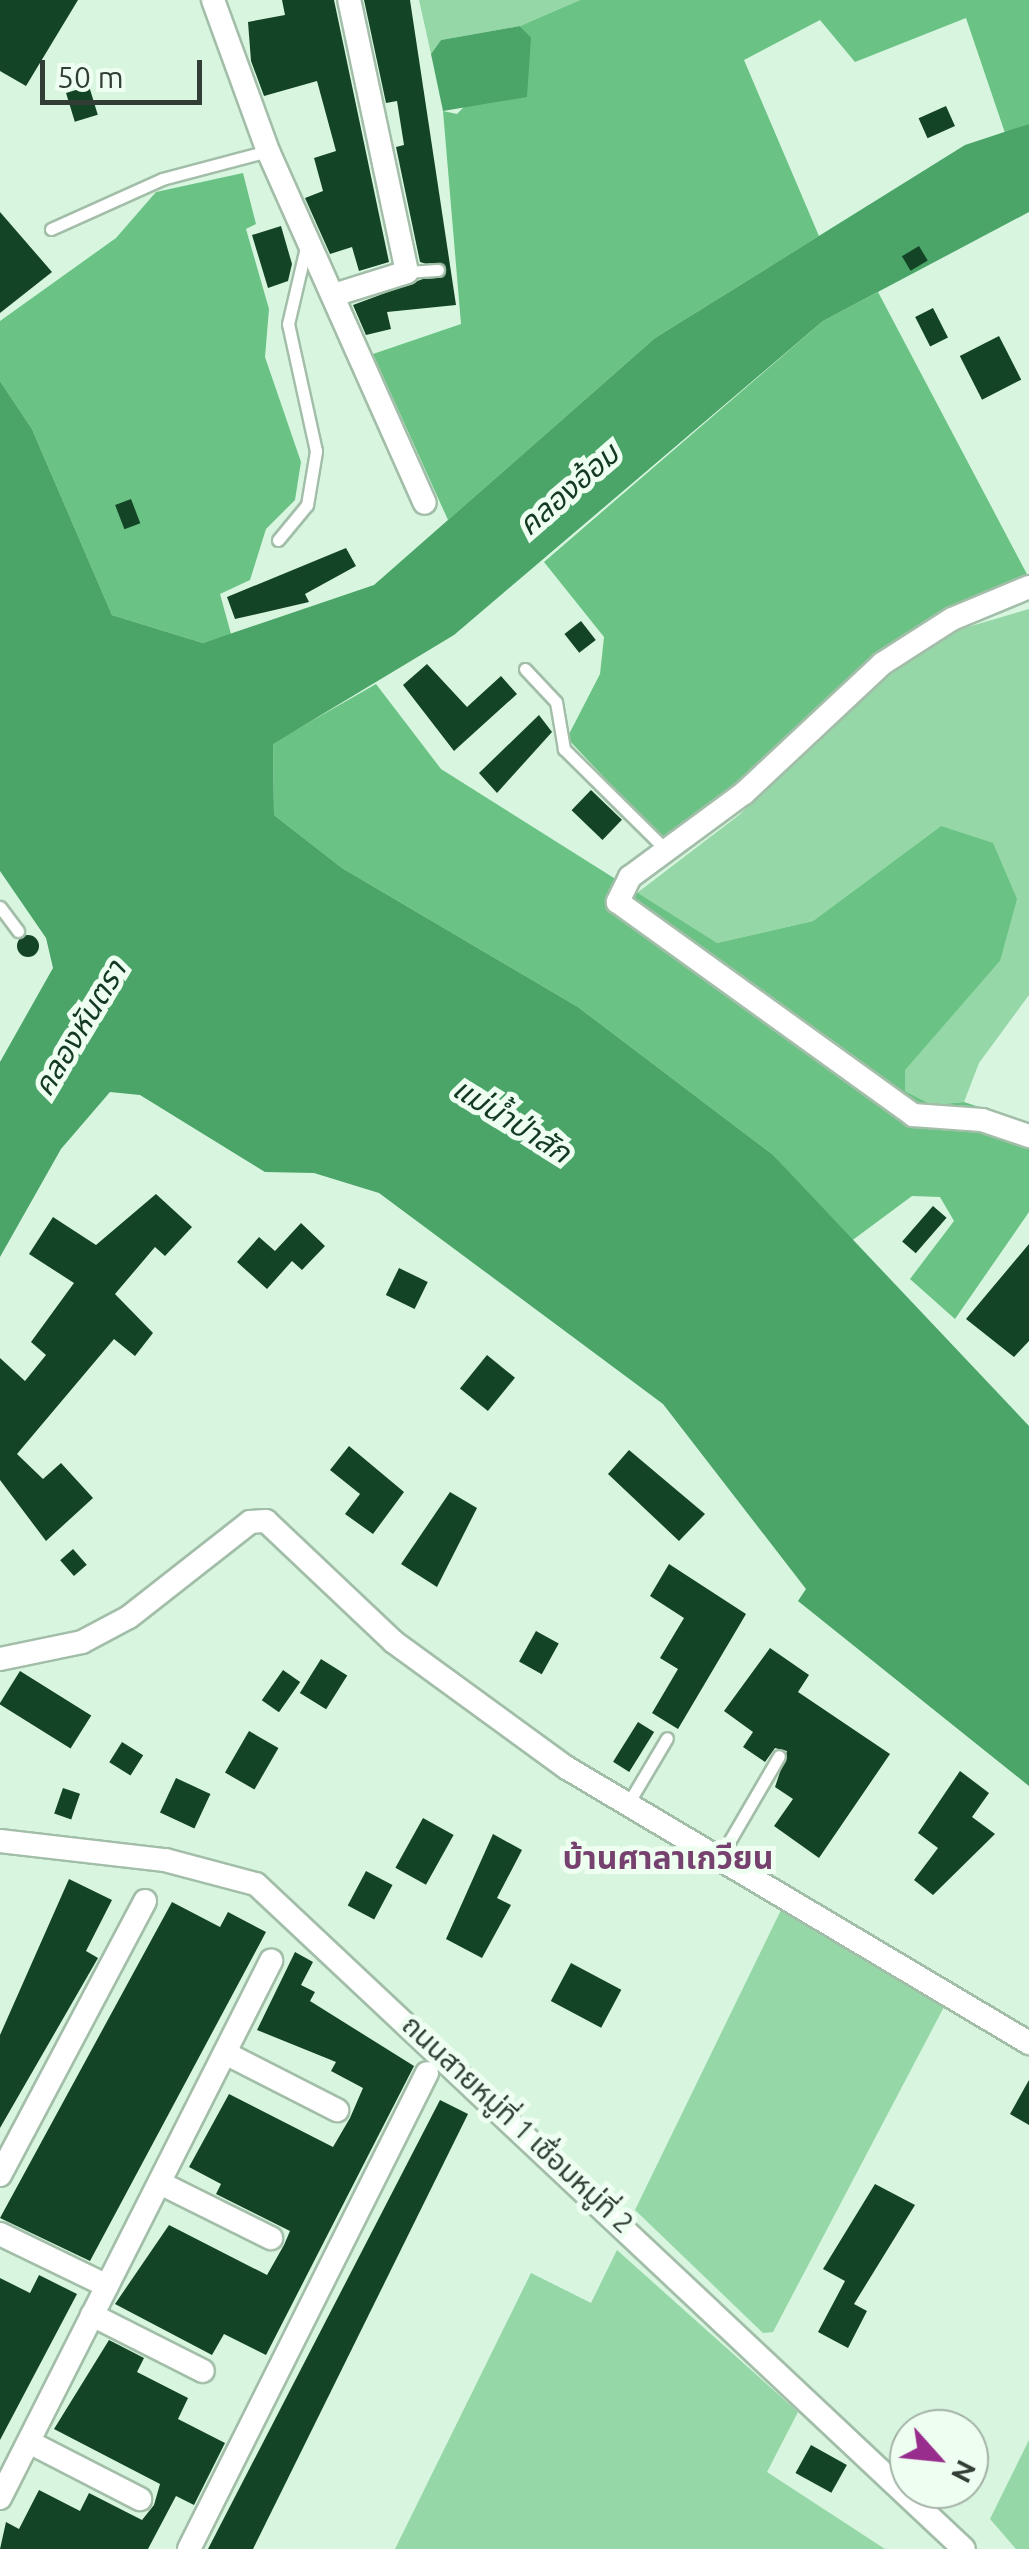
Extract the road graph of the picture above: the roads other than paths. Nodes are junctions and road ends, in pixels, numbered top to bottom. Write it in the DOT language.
graph roads {
  1 [pos="213,0"];
  2 [pos="349,0"];
  3 [pos="268,151"];
  4 [pos="51,229"];
  5 [pos="306,233"];
  6 [pos="438,270"];
  7 [pos="407,272"];
  8 [pos="337,294"];
  9 [pos="426,502"];
  10 [pos="278,540"];
  11 [pos="1029,587"];
  12 [pos="525,669"];
  13 [pos="666,850"];
  14 [pos="0,907"];
  15 [pos="18,930"];
  16 [pos="1029,1136"];
  17 [pos="0,1659"];
  18 [pos="667,1738"];
  19 [pos="779,1756"];
  20 [pos="626,1807"];
  21 [pos="0,1841"];
  22 [pos="718,1862"];
  23 [pos="145,1901"];
  24 [pos="272,1961"];
  25 [pos="1029,2043"];
  26 [pos="225,2053"];
  27 [pos="428,2074"];
  28 [pos="338,2110"];
  29 [pos="0,2175"];
  30 [pos="160,2182"];
  31 [pos="0,2234"];
  32 [pos="270,2238"];
  33 [pos="107,2286"];
  34 [pos="92,2315"];
  35 [pos="204,2370"];
  36 [pos="28,2442"];
  37 [pos="0,2498"];
  38 [pos="140,2499"];
  39 [pos="189,2549"];
  40 [pos="964,2549"];
  1 -- 3 [label="street"];
  2 -- 7 [label="street"];
  3 -- 4 [label="lane"];
  3 -- 5 [label="street"];
  5 -- 8 [label="street"];
  5 -- 10 [label="lane"];
  6 -- 7 [label="lane"];
  7 -- 8 [label="street"];
  8 -- 9 [label="street"];
  11 -- 13 [label="street"];
  12 -- 13 [label="lane"];
  13 -- 16 [label="street"];
  14 -- 15 [label="lane"];
  17 -- 20 [label="street"];
  18 -- 20 [label="lane"];
  19 -- 22 [label="lane"];
  20 -- 22 [label="street"];
  21 -- 40 [label="street, ถนนสายหมู่ที่ 1 เชื่อมหมู่ที่ 2"];
  22 -- 25 [label="street"];
  23 -- 29 [label="street"];
  24 -- 26 [label="street"];
  26 -- 28 [label="street"];
  26 -- 30 [label="street"];
  27 -- 39 [label="street"];
  30 -- 32 [label="street"];
  30 -- 33 [label="street"];
  31 -- 33 [label="street"];
  33 -- 34 [label="street"];
  34 -- 35 [label="street"];
  34 -- 36 [label="street"];
  36 -- 37 [label="street"];
  36 -- 38 [label="street"];
}
